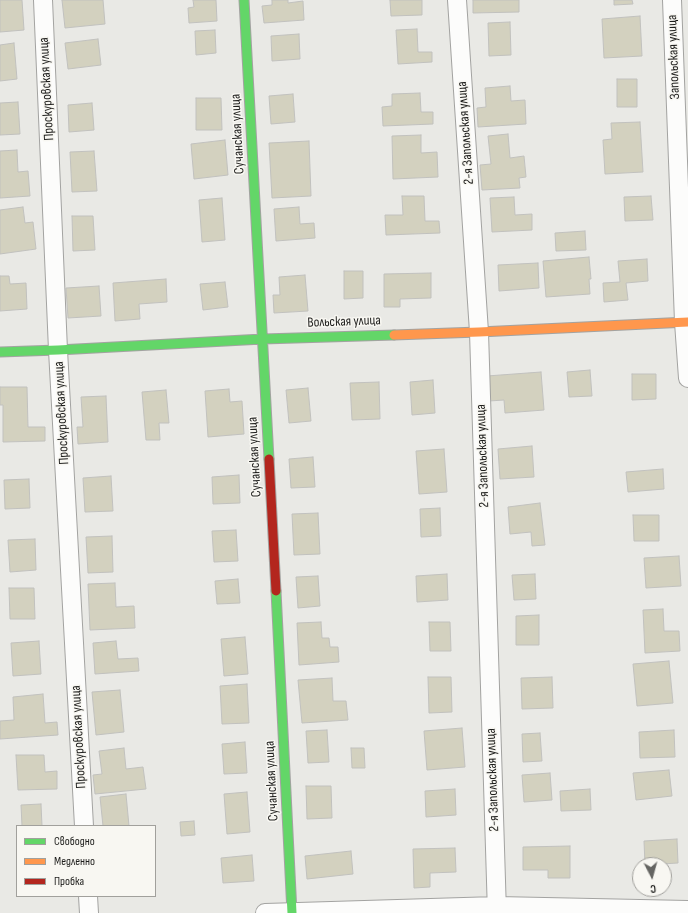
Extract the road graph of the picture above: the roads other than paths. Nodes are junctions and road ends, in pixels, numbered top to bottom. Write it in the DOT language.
graph roads {
  1 [pos="43,0"];
  2 [pos="244,0"];
  3 [pos="458,0"];
  4 [pos="672,0"];
  5 [pos="681,39"];
  6 [pos="686,322"];
  7 [pos="479,332"];
  8 [pos="263,339"];
  9 [pos="58,350"];
  10 [pos="0,352"];
  11 [pos="688,378"];
  12 [pos="84,825"];
  13 [pos="88,897"];
  14 [pos="497,910"];
  15 [pos="688,910"];
  16 [pos="292,912"];
  17 [pos="89,913"];
  18 [pos="264,913"];
  1 -- 9 [label="street, Проскуровская улица"];
  2 -- 8 [label="street, Сучанская улица"];
  3 -- 7 [label="street, 2-я Запольская улица"];
  4 -- 5 [label="street, Запольская улица"];
  5 -- 6 [label="street, Запольская улица"];
  6 -- 7 [label="street, Вольская улица"];
  6 -- 11 [label="street, Запольская улица"];
  7 -- 8 [label="street, Вольская улица"];
  7 -- 14 [label="street, 2-я Запольская улица"];
  8 -- 9 [label="street, Вольская улица"];
  8 -- 16 [label="street, Сучанская улица"];
  9 -- 10 [label="street, Вольская улица"];
  9 -- 12 [label="street, Проскуровская улица"];
  13 -- 17 [label="street"];
  14 -- 15 [label="street"];
  14 -- 16 [label="street"];
  16 -- 18 [label="street"];
}
